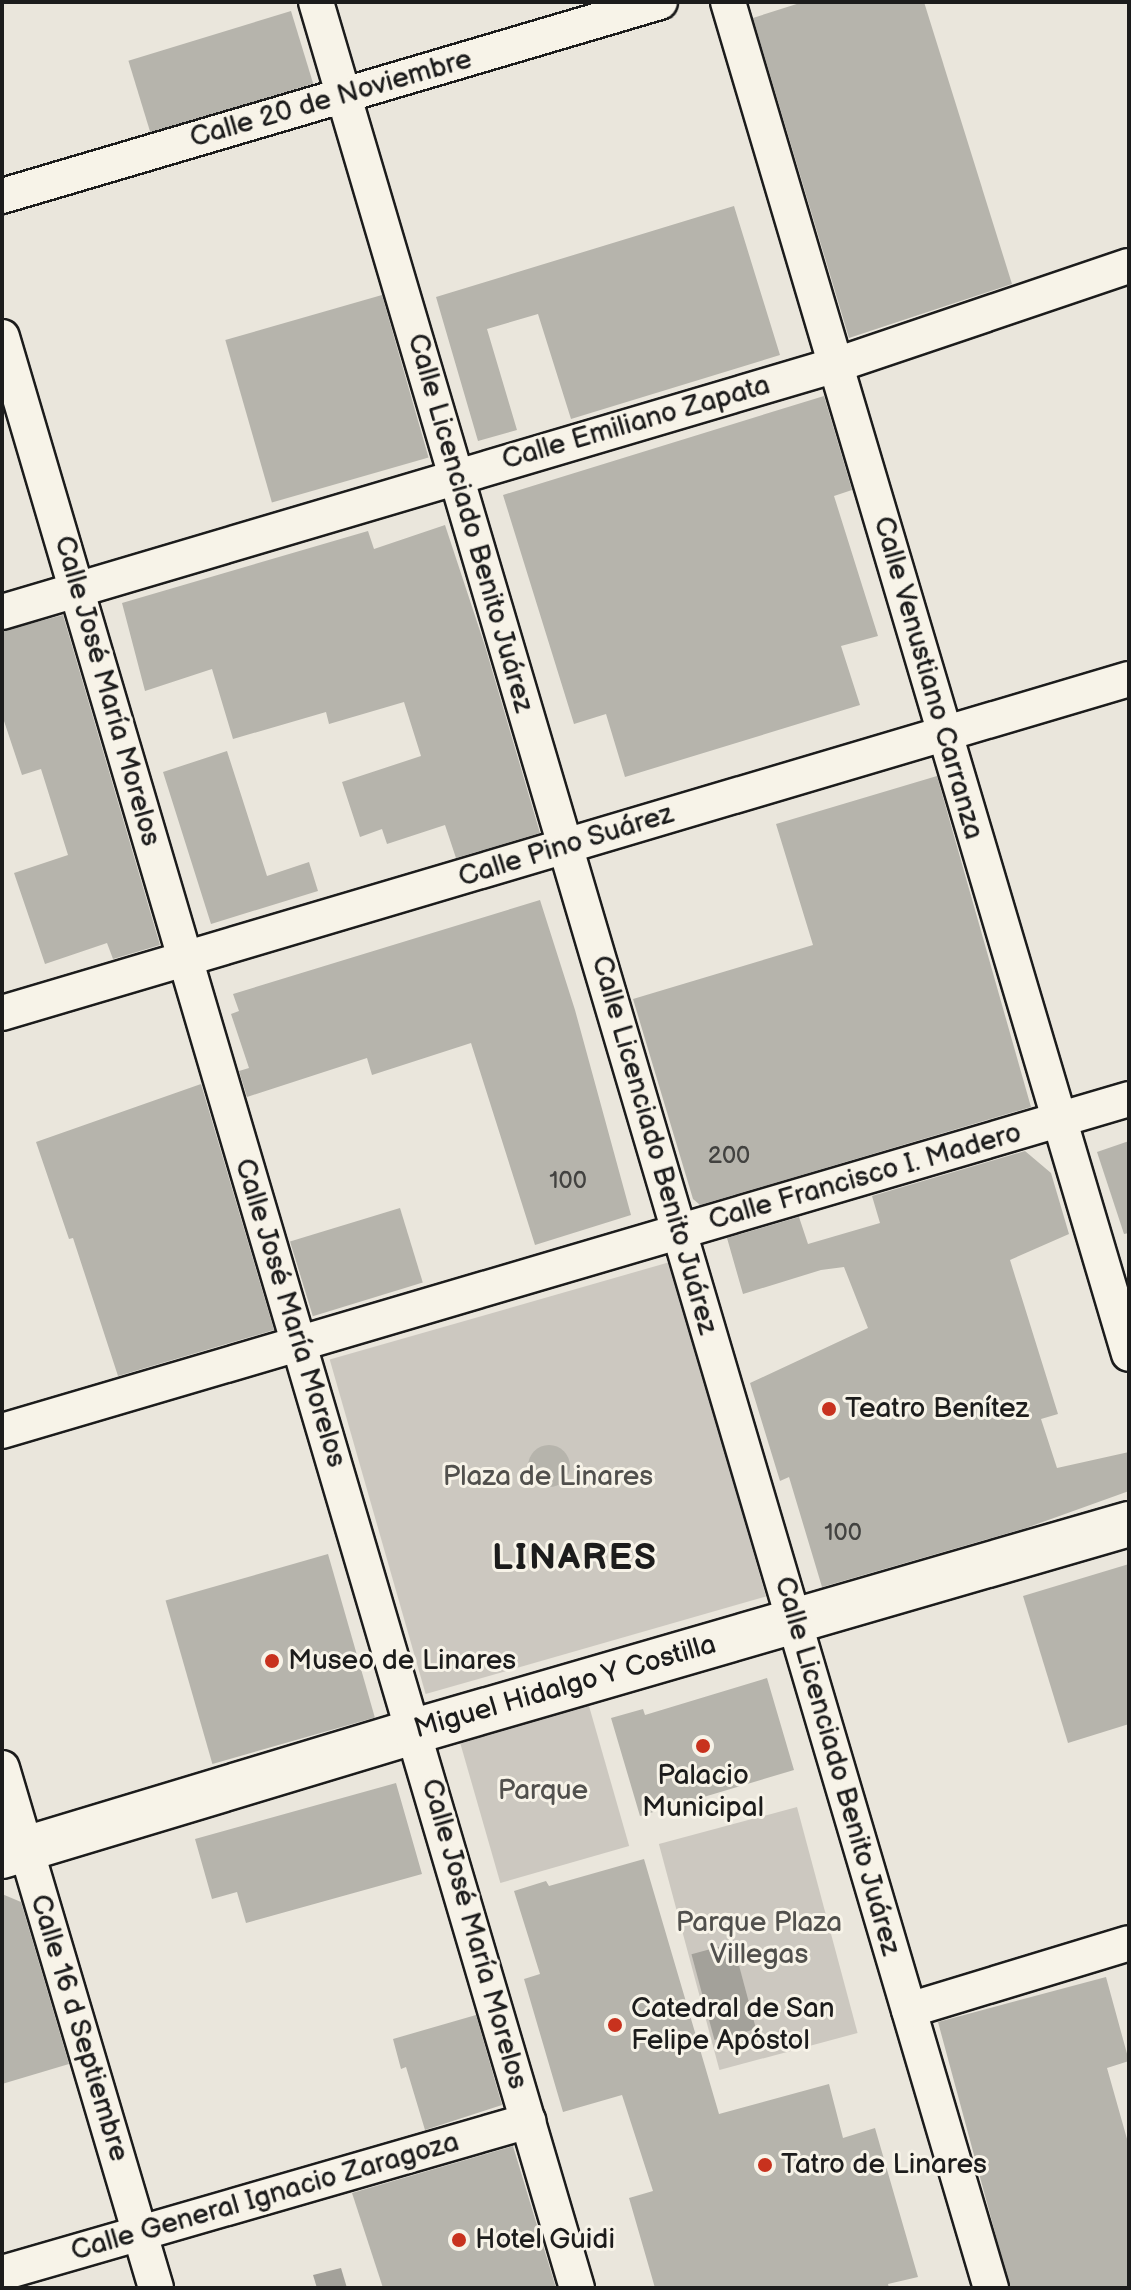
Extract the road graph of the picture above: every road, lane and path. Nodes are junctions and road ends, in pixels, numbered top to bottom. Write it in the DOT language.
graph roads {
  1 [pos="316,2"];
  2 [pos="660,2"];
  3 [pos="728,2"];
  4 [pos="343,95"];
  5 [pos="2,196"];
  6 [pos="1129,266"];
  7 [pos="2,337"];
  8 [pos="836,365"];
  9 [pos="456,476"];
  10 [pos="78,589"];
  11 [pos="2,612"];
  12 [pos="1129,679"];
  13 [pos="944,734"];
  14 [pos="565,846"];
  15 [pos="185,959"];
  16 [pos="2,1013"];
  17 [pos="1129,1099"];
  18 [pos="1058,1120"];
  19 [pos="679,1232"];
  20 [pos="298,1344"];
  21 [pos="1129,1354"];
  22 [pos="2,1431"];
  23 [pos="1129,1524"];
  24 [pos="794,1619"];
  25 [pos="415,1731"];
  26 [pos="2,1768"];
  27 [pos="14,1852"];
  28 [pos="1129,1943"];
  29 [pos="909,2010"];
  30 [pos="528,2121"];
  31 [pos="141,2232"];
  32 [pos="2,2273"];
  33 [pos="156,2288"];
  34 [pos="577,2288"];
  35 [pos="991,2288"];
  1 -- 4 [label="street, Calle Licenciado Benito Juárez"];
  2 -- 4 [label="street, Calle 20 de Noviembre"];
  3 -- 8 [label="street, Calle Venustiano Carranza"];
  4 -- 5 [label="street, Calle 20 de Noviembre"];
  4 -- 9 [label="street, Calle Licenciado Benito Juárez"];
  6 -- 8 [label="street, Calle Emiliano Zapata"];
  7 -- 10 [label="street, Calle José María Morelos"];
  8 -- 9 [label="street, Calle Emiliano Zapata"];
  8 -- 13 [label="street, Calle Venustiano Carranza"];
  9 -- 10 [label="street, Calle Emiliano Zapata"];
  9 -- 14 [label="street, Calle Licenciado Benito Juárez"];
  10 -- 11 [label="street, Calle Emiliano Zapata"];
  10 -- 15 [label="street, Calle José María Morelos"];
  12 -- 13 [label="street, Calle Pino Suárez"];
  13 -- 14 [label="street, Calle Pino Suárez"];
  13 -- 18 [label="street, Calle Venustiano Carranza"];
  14 -- 15 [label="street, Calle Pino Suárez"];
  14 -- 19 [label="street, Calle Licenciado Benito Juárez"];
  15 -- 16 [label="street, Calle Pino Suárez"];
  15 -- 20 [label="street, Calle José María Morelos"];
  17 -- 18 [label="street, Calle Francisco I. Madero"];
  18 -- 19 [label="street, Calle Francisco I. Madero"];
  18 -- 21 [label="street, Calle Venustiano Carranza"];
  19 -- 20 [label="street, Calle Francisco I. Madero"];
  19 -- 24 [label="street, Calle Licenciado Benito Juárez"];
  20 -- 22 [label="street, Calle Francisco I. Madero"];
  20 -- 25 [label="street, Calle José María Morelos"];
  23 -- 24 [label="main road, Miguel Hidalgo Y Costilla"];
  24 -- 25 [label="main road, Miguel Hidalgo Y Costilla"];
  24 -- 29 [label="street, Calle Licenciado Benito Juárez"];
  25 -- 27 [label="main road, Miguel Hidalgo Y Costilla"];
  25 -- 30 [label="street, Calle José María Morelos"];
  26 -- 27 [label="street, Calle 16 d Septiembre"];
  27 -- 31 [label="street, Calle 16 d Septiembre"];
  28 -- 29 [label="street"];
  29 -- 35 [label="street, Calle Licenciado Benito Juárez"];
  30 -- 31 [label="street, Calle General Ignacio Zaragoza"];
  30 -- 34 [label="street, Calle José María Morelos"];
  31 -- 32 [label="street, Calle General Ignacio Zaragoza"];
  31 -- 33 [label="street, Calle 16 d Septiembre"];
}
